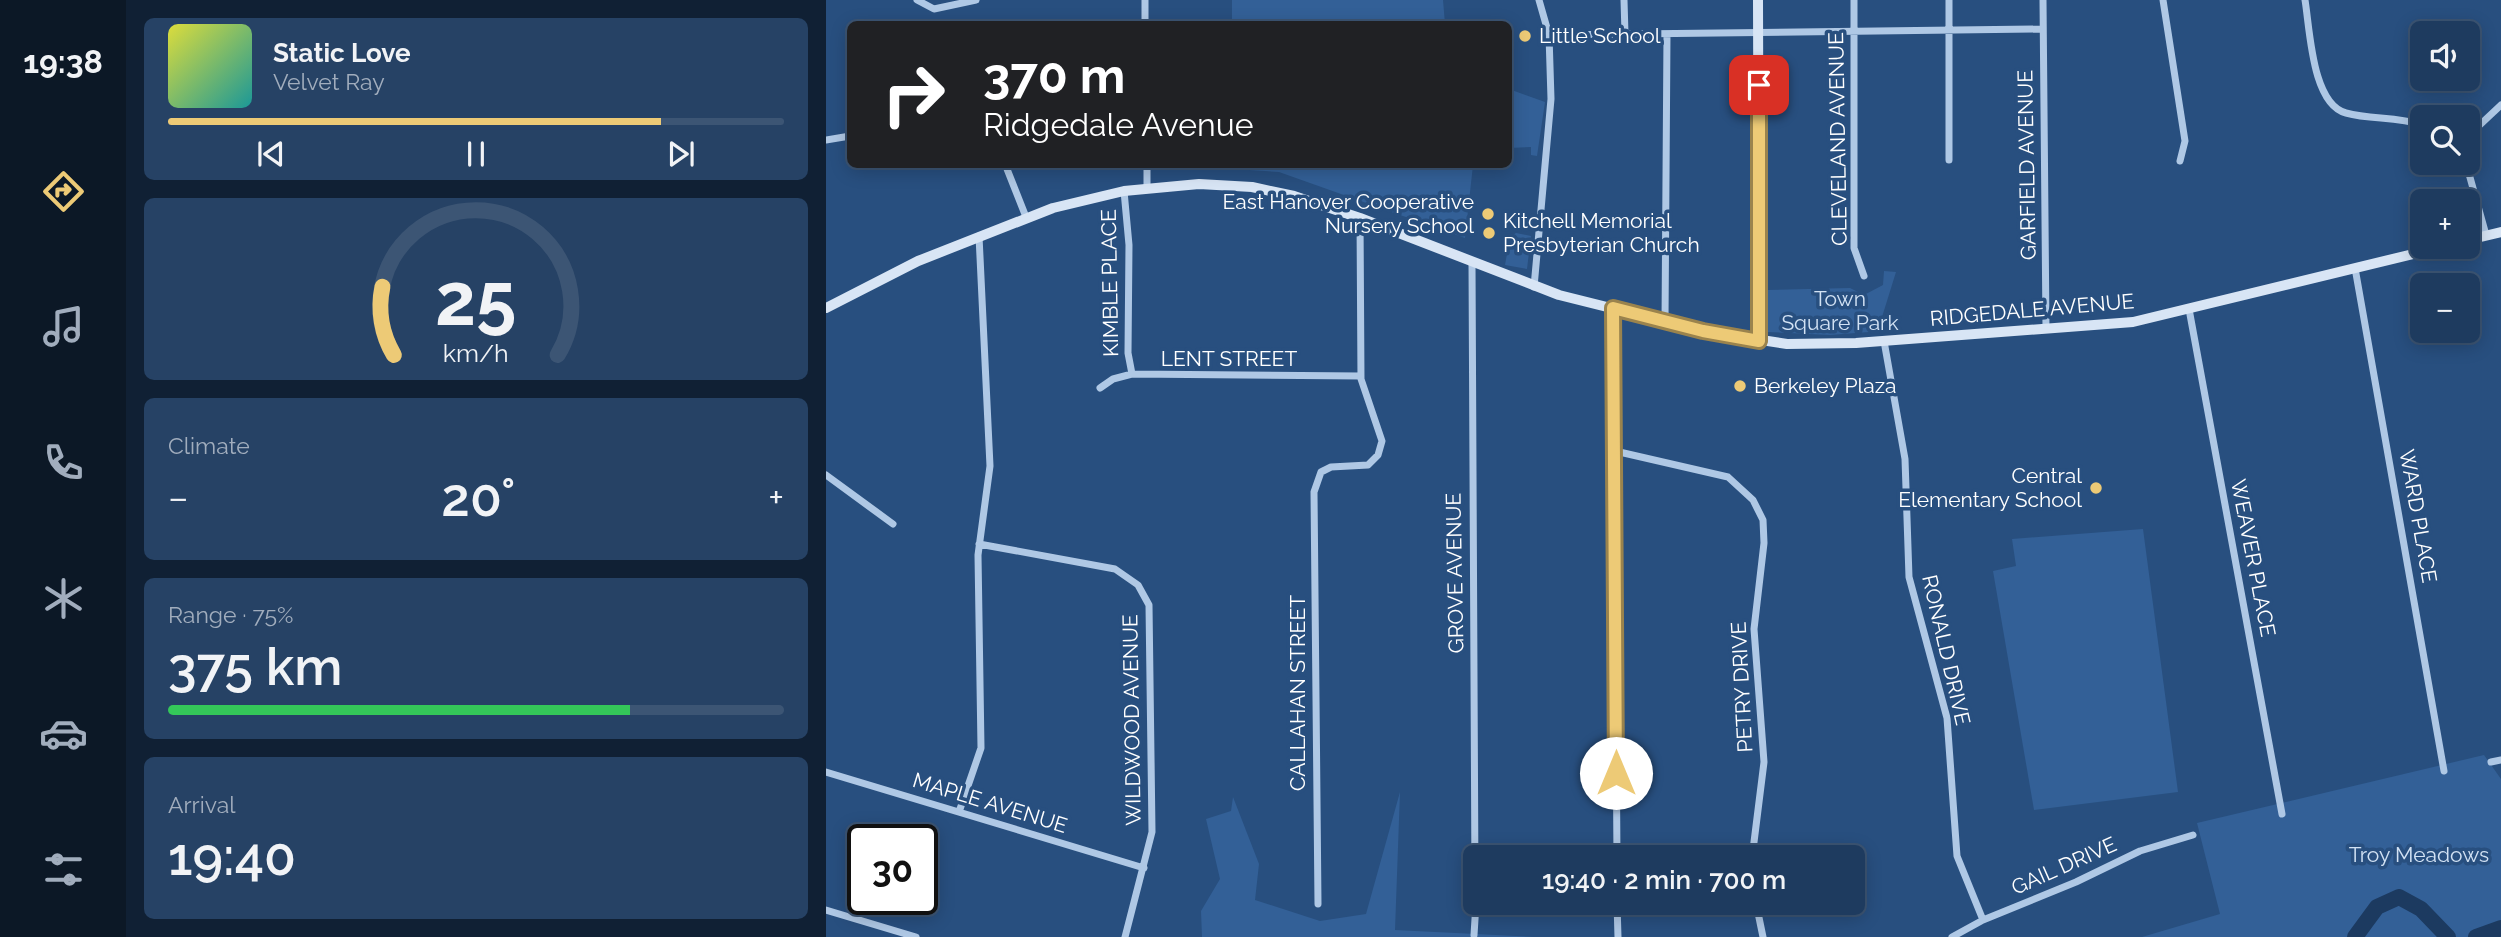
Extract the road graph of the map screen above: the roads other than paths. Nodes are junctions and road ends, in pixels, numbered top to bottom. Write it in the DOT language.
graph roads {
  1 [pos="917,0"];
  2 [pos="976,0"];
  3 [pos="1145,0"];
  4 [pos="1539,0"];
  5 [pos="1624,0"];
  6 [pos="1758,0"];
  7 [pos="1854,0"];
  8 [pos="1949,0"];
  9 [pos="2043,0"];
  10 [pos="2162,0"];
  11 [pos="2305,0"];
  12 [pos="1145,21"];
  13 [pos="2043,29"];
  14 [pos="1854,30"];
  15 [pos="1949,30"];
  16 [pos="1758,31"];
  17 [pos="1625,34"];
  18 [pos="1667,34"];
  19 [pos="1549,35"];
  20 [pos="2501,105"];
  21 [pos="2410,121"];
  22 [pos="2480,125"];
  23 [pos="847,136"];
  24 [pos="826,140"];
  25 [pos="1949,160"];
  26 [pos="2180,161"];
  27 [pos="1007,168"];
  28 [pos="1147,168"];
  29 [pos="2469,175"];
  30 [pos="1147,188"];
  31 [pos="1124,191"];
  32 [pos="1026,217"];
  33 [pos="1360,218"];
  34 [pos="2501,232"];
  35 [pos="979,235"];
  36 [pos="2486,235"];
  37 [pos="2480,237"];
  38 [pos="2410,255"];
  39 [pos="1472,263"];
  40 [pos="2355,268"];
  41 [pos="1864,276"];
  42 [pos="1534,287"];
  43 [pos="826,308"];
  44 [pos="1613,308"];
  45 [pos="2189,309"];
  46 [pos="1665,322"];
  47 [pos="2046,329"];
  48 [pos="1759,341"];
  49 [pos="1884,341"];
  50 [pos="1132,374"];
  51 [pos="1361,376"];
  52 [pos="1100,387"];
  53 [pos="1615,451"];
  54 [pos="826,475"];
  55 [pos="893,524"];
  56 [pos="979,544"];
  57 [pos="2501,760"];
  58 [pos="2491,762"];
  59 [pos="2444,771"];
  60 [pos="826,772"];
  61 [pos="959,812"];
  62 [pos="2282,814"];
  63 [pos="2193,835"];
  64 [pos="1475,845"];
  65 [pos="1617,845"];
  66 [pos="1754,845"];
  67 [pos="1144,868"];
  68 [pos="1318,904"];
  69 [pos="826,910"];
  70 [pos="1475,915"];
  71 [pos="1617,915"];
  72 [pos="1758,915"];
  73 [pos="1983,920"];
  74 [pos="1474,935"];
  75 [pos="916,937"];
  76 [pos="1125,937"];
  77 [pos="1618,937"];
  78 [pos="1763,937"];
  79 [pos="1952,937"];
  1 -- 2 [label="street"];
  3 -- 12 [label="street"];
  4 -- 19 [label="street"];
  5 -- 17 [label="street"];
  6 -- 16 [label="main road"];
  7 -- 14 [label="street, CLEVELAND AVENUE"];
  8 -- 15 [label="street"];
  9 -- 13 [label="street, GARFIELD AVENUE"];
  10 -- 26 [label="street"];
  11 -- 21 [label="street"];
  13 -- 15 [label="street"];
  13 -- 47 [label="street, GARFIELD AVENUE"];
  14 -- 15 [label="street"];
  14 -- 16 [label="street"];
  14 -- 41 [label="street, CLEVELAND AVENUE"];
  15 -- 25 [label="street"];
  16 -- 18 [label="street"];
  16 -- 48 [label="main road"];
  17 -- 18 [label="street"];
  17 -- 19 [label="street"];
  18 -- 46 [label="street"];
  19 -- 42 [label="street"];
  20 -- 22 [label="street"];
  23 -- 24 [label="street"];
  27 -- 32 [label="street"];
  28 -- 30 [label="street"];
  29 -- 36 [label="street"];
  30 -- 31 [label="main road, RIDGEDALE AVENUE"];
  30 -- 33 [label="main road, RIDGEDALE AVENUE"];
  31 -- 32 [label="main road, RIDGEDALE AVENUE"];
  31 -- 50 [label="street, KIMBLE PLACE"];
  32 -- 35 [label="main road, RIDGEDALE AVENUE"];
  33 -- 39 [label="main road, RIDGEDALE AVENUE"];
  33 -- 51 [label="street"];
  34 -- 36 [label="main road"];
  35 -- 43 [label="main road, RIDGEDALE AVENUE"];
  35 -- 56 [label="street"];
  36 -- 37 [label="main road"];
  38 -- 40 [label="main road, RIDGEDALE AVENUE"];
  39 -- 42 [label="main road, RIDGEDALE AVENUE"];
  39 -- 64 [label="street, GROVE AVENUE"];
  40 -- 45 [label="main road, RIDGEDALE AVENUE"];
  40 -- 59 [label="street, WARD PLACE"];
  42 -- 44 [label="main road, RIDGEDALE AVENUE"];
  44 -- 46 [label="main road, RIDGEDALE AVENUE"];
  44 -- 53 [label="street"];
  45 -- 47 [label="main road, RIDGEDALE AVENUE"];
  45 -- 62 [label="street, WEAVER PLACE"];
  46 -- 48 [label="main road, RIDGEDALE AVENUE"];
  47 -- 49 [label="main road, RIDGEDALE AVENUE"];
  48 -- 49 [label="main road, RIDGEDALE AVENUE"];
  49 -- 73 [label="street, RONALD DRIVE"];
  50 -- 51 [label="street, LENT STREET"];
  50 -- 52 [label="street, LENT STREET"];
  51 -- 68 [label="street, CALLAHAN STREET"];
  53 -- 65 [label="street"];
  53 -- 66 [label="street, PETRY DRIVE"];
  54 -- 55 [label="street"];
  56 -- 61 [label="street"];
  56 -- 67 [label="street, WILDWOOD AVENUE"];
  57 -- 58 [label="street"];
  60 -- 61 [label="street, MAPLE AVENUE"];
  61 -- 67 [label="street, MAPLE AVENUE"];
  63 -- 73 [label="street, GAIL DRIVE"];
  67 -- 76 [label="street, WILDWOOD AVENUE"];
  69 -- 75 [label="street"];
  70 -- 74 [label="street"];
  71 -- 77 [label="street"];
  72 -- 78 [label="street"];
  73 -- 79 [label="street, GAIL DRIVE"];
}
